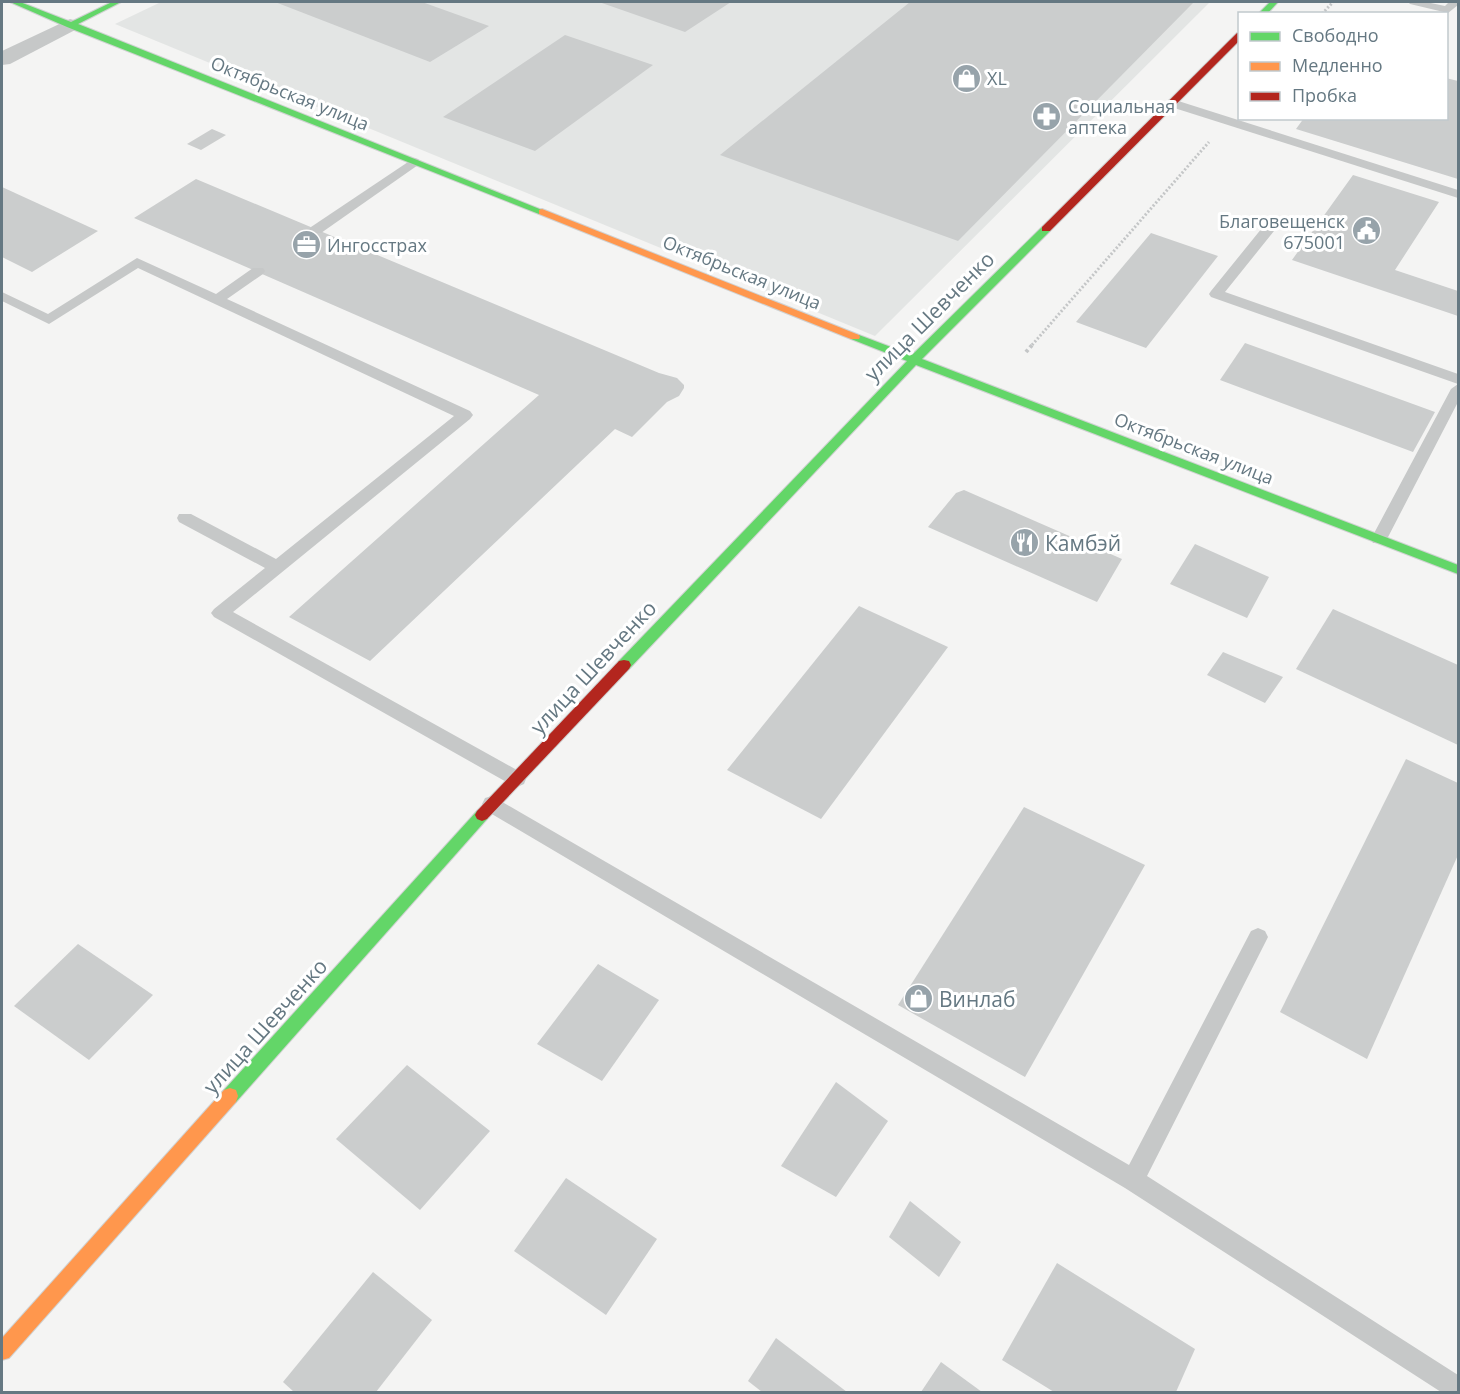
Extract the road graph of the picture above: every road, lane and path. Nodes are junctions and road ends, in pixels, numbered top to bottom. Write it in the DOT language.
graph roads {
  1 [pos="14,2"];
  2 [pos="117,2"];
  3 [pos="1414,2"];
  4 [pos="1455,2"];
  5 [pos="70,25"];
  6 [pos="1238,36"];
  7 [pos="2,59"];
  8 [pos="1172,103"];
  9 [pos="1228,121"];
  10 [pos="414,162"];
  11 [pos="1458,194"];
  12 [pos="316,230"];
  13 [pos="1267,231"];
  14 [pos="258,272"];
  15 [pos="2,296"];
  16 [pos="219,298"];
  17 [pos="1026,352"];
  18 [pos="914,360"];
  19 [pos="1458,379"];
  20 [pos="1458,388"];
  21 [pos="185,518"];
  22 [pos="1379,538"];
  23 [pos="278,567"];
  24 [pos="1458,570"];
  25 [pos="516,779"];
  26 [pos="492,804"];
  27 [pos="1258,938"];
  28 [pos="1133,1180"];
  29 [pos="2,1351"];
  30 [pos="1458,1389"];
  1 -- 5 [label="street, Октябрьская улица"];
  2 -- 5 [label="street"];
  3 -- 4 [label="lane"];
  5 -- 7 [label="street"];
  5 -- 10 [label="street, Октябрьская улица"];
  6 -- 8 [label="street, улица Шевченко"];
  8 -- 9 [label="lane"];
  8 -- 18 [label="street, улица Шевченко"];
  9 -- 11 [label="lane"];
  9 -- 17 [label="path"];
  10 -- 12 [label="lane"];
  10 -- 18 [label="street, Октябрьская улица"];
  13 -- 19 [label="lane"];
  14 -- 16 [label="lane"];
  15 -- 16 [label="lane"];
  16 -- 23 [label="lane"];
  18 -- 22 [label="street, Октябрьская улица"];
  18 -- 25 [label="street, улица Шевченко"];
  20 -- 22 [label="lane"];
  21 -- 23 [label="lane"];
  22 -- 24 [label="street, Октябрьская улица"];
  23 -- 25 [label="lane"];
  25 -- 26 [label="street, улица Шевченко"];
  26 -- 28 [label="lane"];
  26 -- 29 [label="street, улица Шевченко"];
  27 -- 28 [label="lane"];
  28 -- 30 [label="lane"];
}
